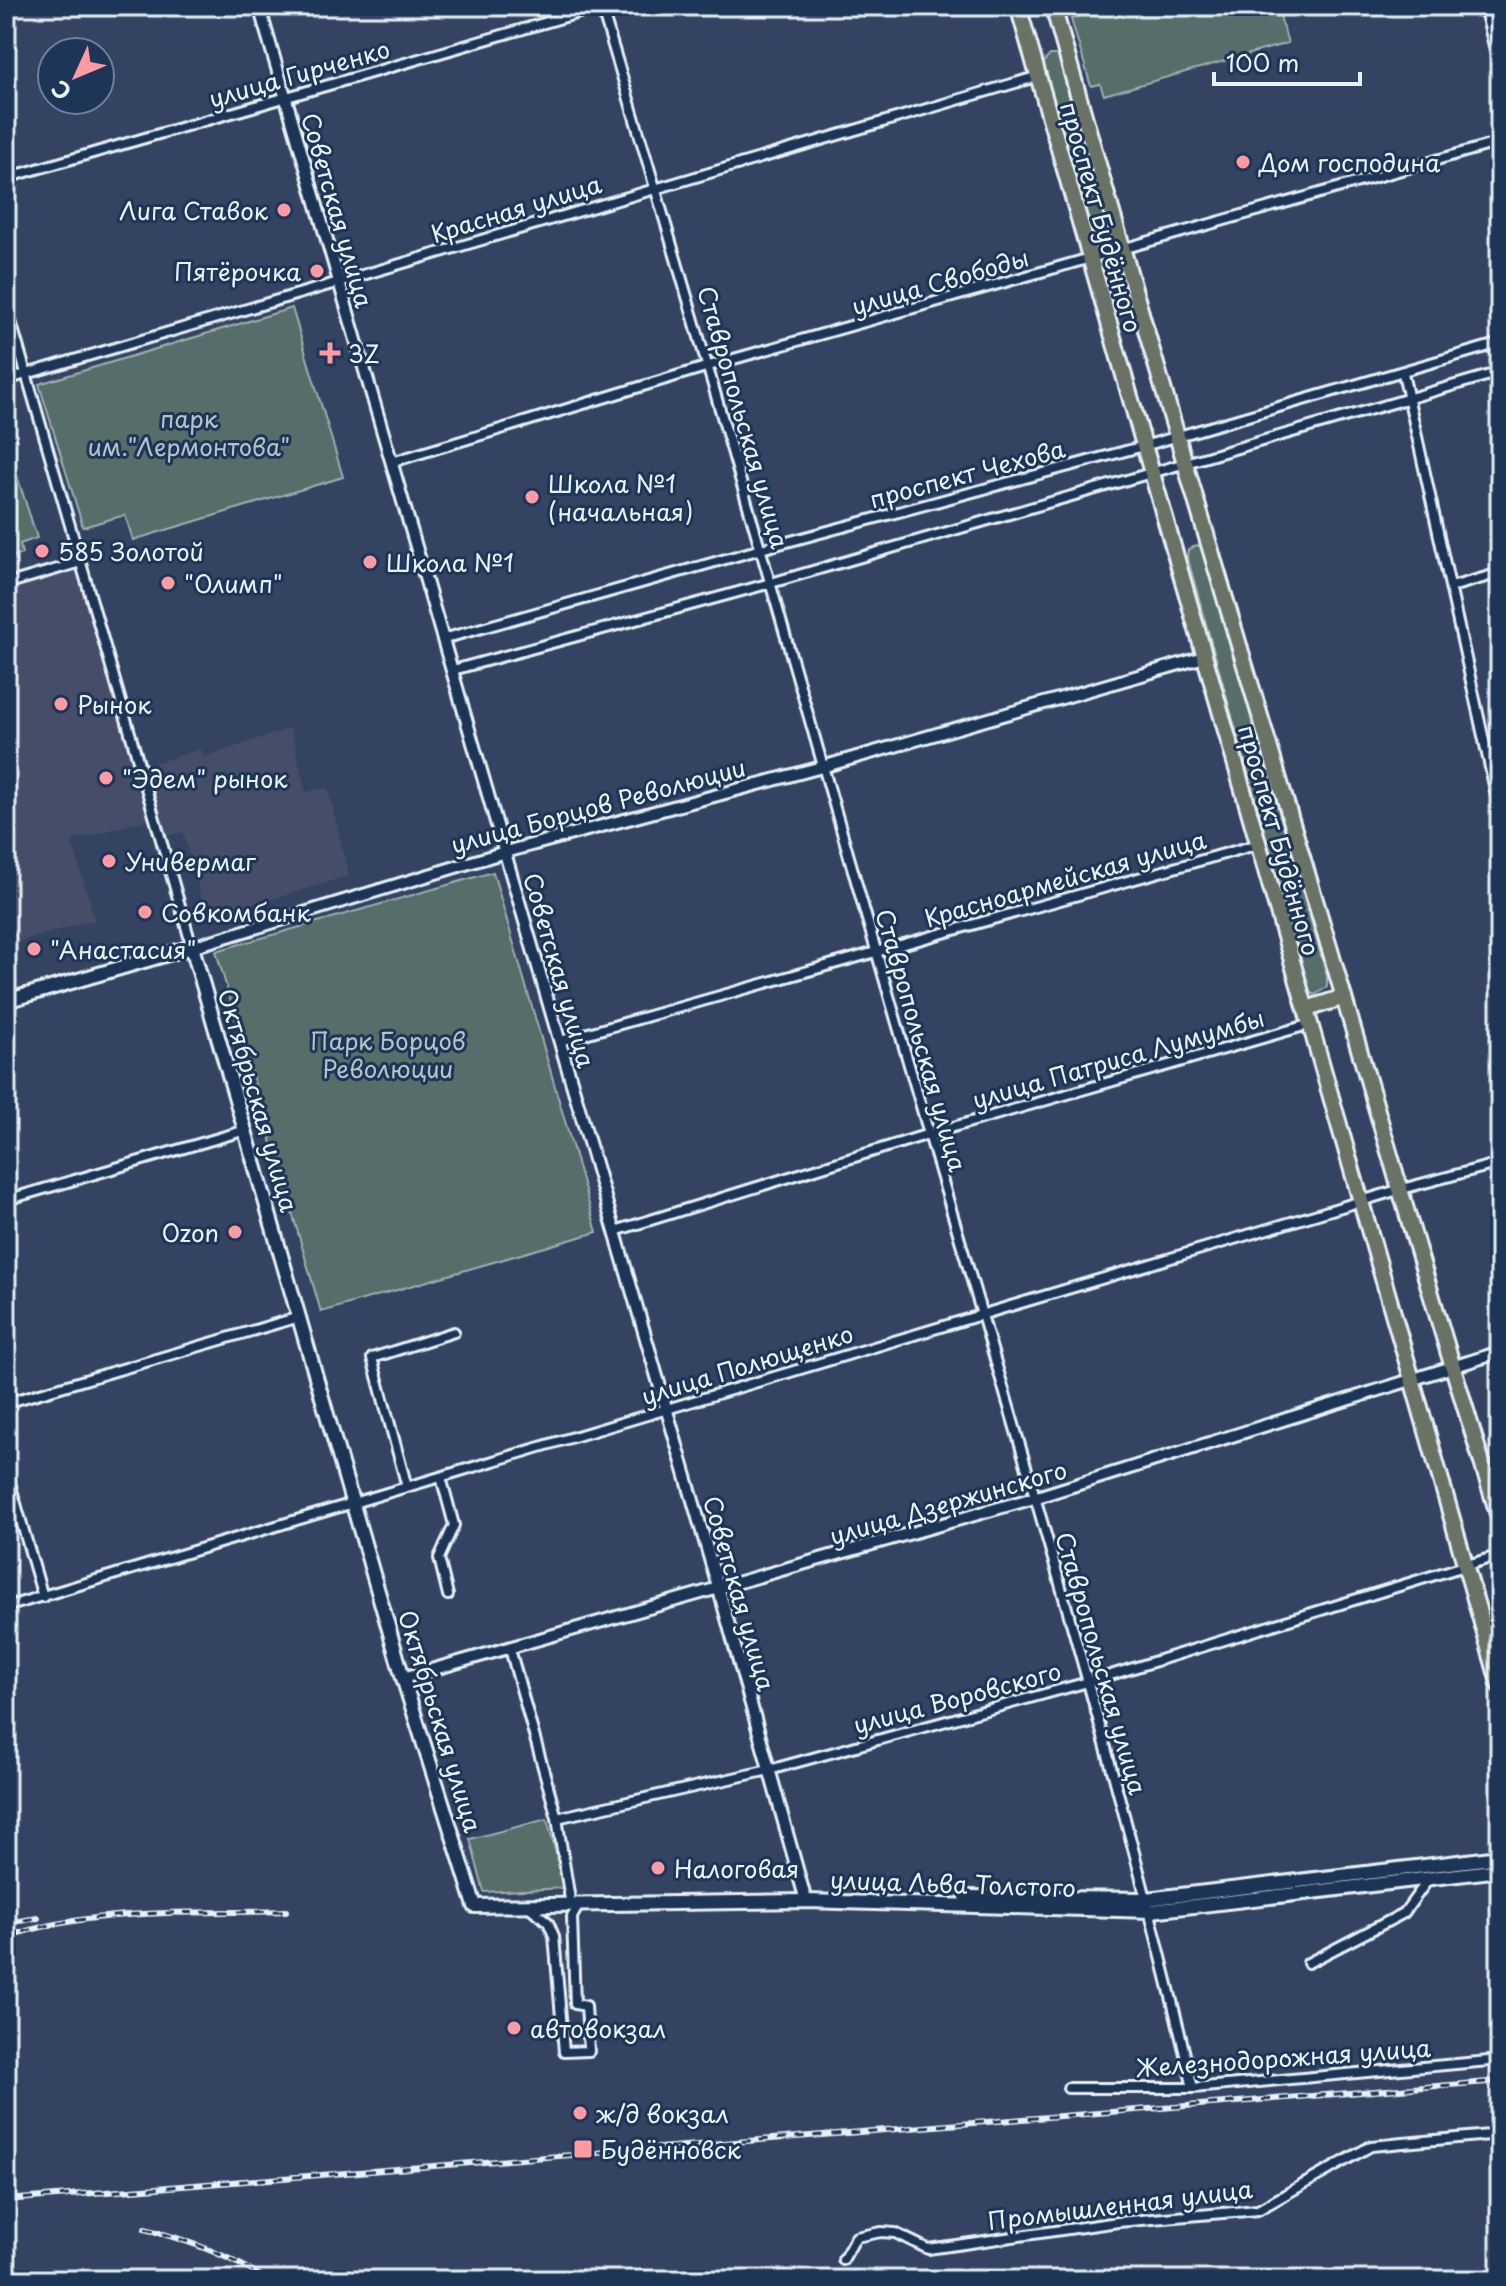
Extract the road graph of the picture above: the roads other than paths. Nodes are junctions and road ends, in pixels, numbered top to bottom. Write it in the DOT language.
graph roads {
  1 [pos="259,6"];
  2 [pos="602,6"];
  3 [pos="1018,6"];
  4 [pos="1053,6"];
  5 [pos="1484,6"];
  6 [pos="1500,70"];
  7 [pos="1039,76"];
  8 [pos="285,97"];
  9 [pos="1500,142"];
  10 [pos="6,178"];
  11 [pos="656,187"];
  12 [pos="1121,250"];
  13 [pos="1091,259"];
  14 [pos="338,282"];
  15 [pos="6,304"];
  16 [pos="1500,343"];
  17 [pos="709,366"];
  18 [pos="1500,372"];
  19 [pos="1403,373"];
  20 [pos="26,374"];
  21 [pos="6,380"];
  22 [pos="1409,400"];
  23 [pos="1177,435"];
  24 [pos="1144,446"];
  25 [pos="392,462"];
  26 [pos="1185,462"];
  27 [pos="1152,472"];
  28 [pos="761,549"];
  29 [pos="81,562"];
  30 [pos="1500,573"];
  31 [pos="771,583"];
  32 [pos="6,584"];
  33 [pos="1451,587"];
  34 [pos="443,639"];
  35 [pos="1204,657"];
  36 [pos="453,670"];
  37 [pos="822,767"];
  38 [pos="1495,772"];
  39 [pos="1500,813"];
  40 [pos="1259,844"];
  41 [pos="505,852"];
  42 [pos="192,947"];
  43 [pos="876,953"];
  44 [pos="1344,997"];
  45 [pos="6,1001"];
  46 [pos="1309,1016"];
  47 [pos="560,1041"];
  48 [pos="246,1130"];
  49 [pos="929,1134"];
  50 [pos="1500,1163"];
  51 [pos="1398,1190"];
  52 [pos="6,1200"];
  53 [pos="1362,1201"];
  54 [pos="615,1231"];
  55 [pos="982,1314"];
  56 [pos="299,1317"];
  57 [pos="454,1332"];
  58 [pos="1500,1352"];
  59 [pos="1451,1367"];
  60 [pos="1411,1379"];
  61 [pos="6,1403"];
  62 [pos="665,1409"];
  63 [pos="6,1469"];
  64 [pos="441,1477"];
  65 [pos="8,1487"];
  66 [pos="407,1487"];
  67 [pos="1034,1498"];
  68 [pos="353,1504"];
  69 [pos="1500,1520"];
  70 [pos="1500,1555"];
  71 [pos="1466,1564"];
  72 [pos="719,1590"];
  73 [pos="448,1595"];
  74 [pos="43,1597"];
  75 [pos="6,1607"];
  76 [pos="510,1649"];
  77 [pos="403,1678"];
  78 [pos="1088,1682"];
  79 [pos="1500,1686"];
  80 [pos="769,1770"];
  81 [pos="557,1818"];
  82 [pos="1500,1857"];
  83 [pos="1500,1870"];
  84 [pos="1428,1880"];
  85 [pos="805,1899"];
  86 [pos="575,1905"];
  87 [pos="1149,1905"];
  88 [pos="475,1906"];
  89 [pos="527,1906"];
  90 [pos="1308,1963"];
  91 [pos="1500,2060"];
  92 [pos="1068,2088"];
  93 [pos="1193,2088"];
  94 [pos="1500,2134"];
  95 [pos="843,2260"];
  1 -- 8 [label="street, Советская улица"];
  2 -- 8 [label="street, улица Гирченко"];
  2 -- 11 [label="street, Ставропольская улица"];
  3 -- 7 [label="main road, проспект Будённого"];
  4 -- 12 [label="main road, проспект Будённого"];
  5 -- 6 [label="street"];
  7 -- 11 [label="street, Красная улица"];
  7 -- 13 [label="main road, проспект Будённого"];
  8 -- 10 [label="street, улица Гирченко"];
  8 -- 14 [label="street, Советская улица"];
  9 -- 12 [label="street, улица Свободы"];
  11 -- 14 [label="street, Красная улица"];
  11 -- 17 [label="street, Ставропольская улица"];
  12 -- 13 [label="street, улица Свободы"];
  12 -- 23 [label="main road, проспект Будённого"];
  13 -- 17 [label="street, улица Свободы"];
  13 -- 24 [label="main road, проспект Будённого"];
  14 -- 20 [label="street, Красная улица"];
  14 -- 25 [label="street, Советская улица"];
  15 -- 20 [label="street, Октябрьская улица"];
  16 -- 19 [label="street, проспект Чехова"];
  17 -- 25 [label="street, улица Свободы"];
  17 -- 28 [label="street, Ставропольская улица"];
  18 -- 22 [label="street, проспект Чехова"];
  19 -- 22 [label="street"];
  19 -- 23 [label="street, проспект Чехова"];
  20 -- 21 [label="street, Красная улица"];
  20 -- 29 [label="street, Октябрьская улица"];
  22 -- 26 [label="street, проспект Чехова"];
  22 -- 33 [label="street"];
  23 -- 24 [label="street, проспект Чехова"];
  23 -- 26 [label="main road, проспект Будённого"];
  24 -- 27 [label="main road, проспект Будённого"];
  24 -- 28 [label="street, проспект Чехова"];
  25 -- 34 [label="street, Советская улица"];
  26 -- 27 [label="street, проспект Чехова"];
  26 -- 44 [label="main road, проспект Будённого"];
  27 -- 31 [label="street, проспект Чехова"];
  27 -- 35 [label="main road, проспект Будённого"];
  28 -- 31 [label="street, Ставропольская улица"];
  28 -- 34 [label="street, проспект Чехова"];
  29 -- 32 [label="street"];
  29 -- 42 [label="street, Октябрьская улица"];
  30 -- 33 [label="street"];
  31 -- 36 [label="street, проспект Чехова"];
  31 -- 37 [label="street, Ставропольская улица"];
  33 -- 38 [label="street"];
  34 -- 36 [label="street, Советская улица"];
  35 -- 37 [label="street, улица Борцов Революции"];
  35 -- 40 [label="main road, проспект Будённого"];
  36 -- 41 [label="street, Советская улица"];
  37 -- 41 [label="street, улица Борцов Революции"];
  37 -- 43 [label="street, Ставропольская улица"];
  38 -- 39 [label="street"];
  40 -- 43 [label="street, Красноармейская улица"];
  40 -- 46 [label="main road, проспект Будённого"];
  41 -- 42 [label="street, улица Борцов Революции"];
  41 -- 47 [label="street, Советская улица"];
  42 -- 45 [label="main road, улица Борцов Революции"];
  42 -- 48 [label="main road, Октябрьская улица"];
  43 -- 47 [label="street, Красноармейская улица"];
  43 -- 49 [label="street, Ставропольская улица"];
  44 -- 46 [label="main road"];
  44 -- 51 [label="main road, проспект Будённого"];
  46 -- 49 [label="street, улица Патриса Лумумбы"];
  46 -- 53 [label="main road, проспект Будённого"];
  47 -- 54 [label="street, Советская улица"];
  48 -- 52 [label="street"];
  48 -- 56 [label="main road, Октябрьская улица"];
  49 -- 54 [label="street, улица Патриса Лумумбы"];
  49 -- 55 [label="street, Ставропольская улица"];
  50 -- 51 [label="street, улица Полющенко"];
  51 -- 53 [label="street, улица Полющенко"];
  51 -- 59 [label="main road, проспект Будённого"];
  53 -- 55 [label="street, улица Полющенко"];
  53 -- 60 [label="main road, проспект Будённого"];
  54 -- 62 [label="street, Советская улица"];
  55 -- 62 [label="street, улица Полющенко"];
  55 -- 67 [label="street, Ставропольская улица"];
  56 -- 61 [label="street"];
  56 -- 68 [label="main road, Октябрьская улица"];
  57 -- 66 [label="street"];
  58 -- 59 [label="street, улица Дзержинского"];
  59 -- 60 [label="street, улица Дзержинского"];
  59 -- 69 [label="main road, проспект Будённого"];
  60 -- 67 [label="street, улица Дзержинского"];
  60 -- 71 [label="main road, проспект Будённого"];
  62 -- 64 [label="street, улица Полющенко"];
  62 -- 72 [label="street, Советская улица"];
  63 -- 65 [label="street"];
  64 -- 66 [label="street, улица Полющенко"];
  64 -- 73 [label="street"];
  65 -- 74 [label="street"];
  66 -- 68 [label="street, улица Полющенко"];
  67 -- 72 [label="street, улица Дзержинского"];
  67 -- 78 [label="street, Ставропольская улица"];
  68 -- 74 [label="street, улица Полющенко"];
  68 -- 77 [label="main road, Октябрьская улица"];
  70 -- 71 [label="street, улица Воровского"];
  71 -- 78 [label="street, улица Воровского"];
  71 -- 79 [label="main road, проспект Будённого"];
  72 -- 76 [label="street, улица Дзержинского"];
  72 -- 80 [label="street, Советская улица"];
  74 -- 75 [label="street, улица Полющенко"];
  76 -- 77 [label="street, улица Дзержинского"];
  76 -- 81 [label="street"];
  77 -- 88 [label="main road, Октябрьская улица"];
  78 -- 80 [label="street, улица Воровского"];
  78 -- 87 [label="street, Ставропольская улица"];
  80 -- 81 [label="street, улица Воровского"];
  80 -- 85 [label="street, Советская улица"];
  81 -- 86 [label="street"];
  82 -- 87 [label="main road, улица Льва Толстого"];
  83 -- 84 [label="main road, улица Льва Толстого"];
  84 -- 87 [label="main road, улица Льва Толстого"];
  84 -- 90 [label="street"];
  85 -- 86 [label="main road, улица Льва Толстого"];
  85 -- 87 [label="main road, улица Льва Толстого"];
  86 -- 89 [label="main road, улица Льва Толстого"];
  86 -- 89 [label="street"];
  87 -- 93 [label="street, Ставропольская улица"];
  88 -- 89 [label="main road, улица Льва Толстого"];
  91 -- 93 [label="street, Железнодорожная улица"];
  92 -- 93 [label="street, Железнодорожная улица"];
  94 -- 95 [label="street, Промышленная улица"];
}
